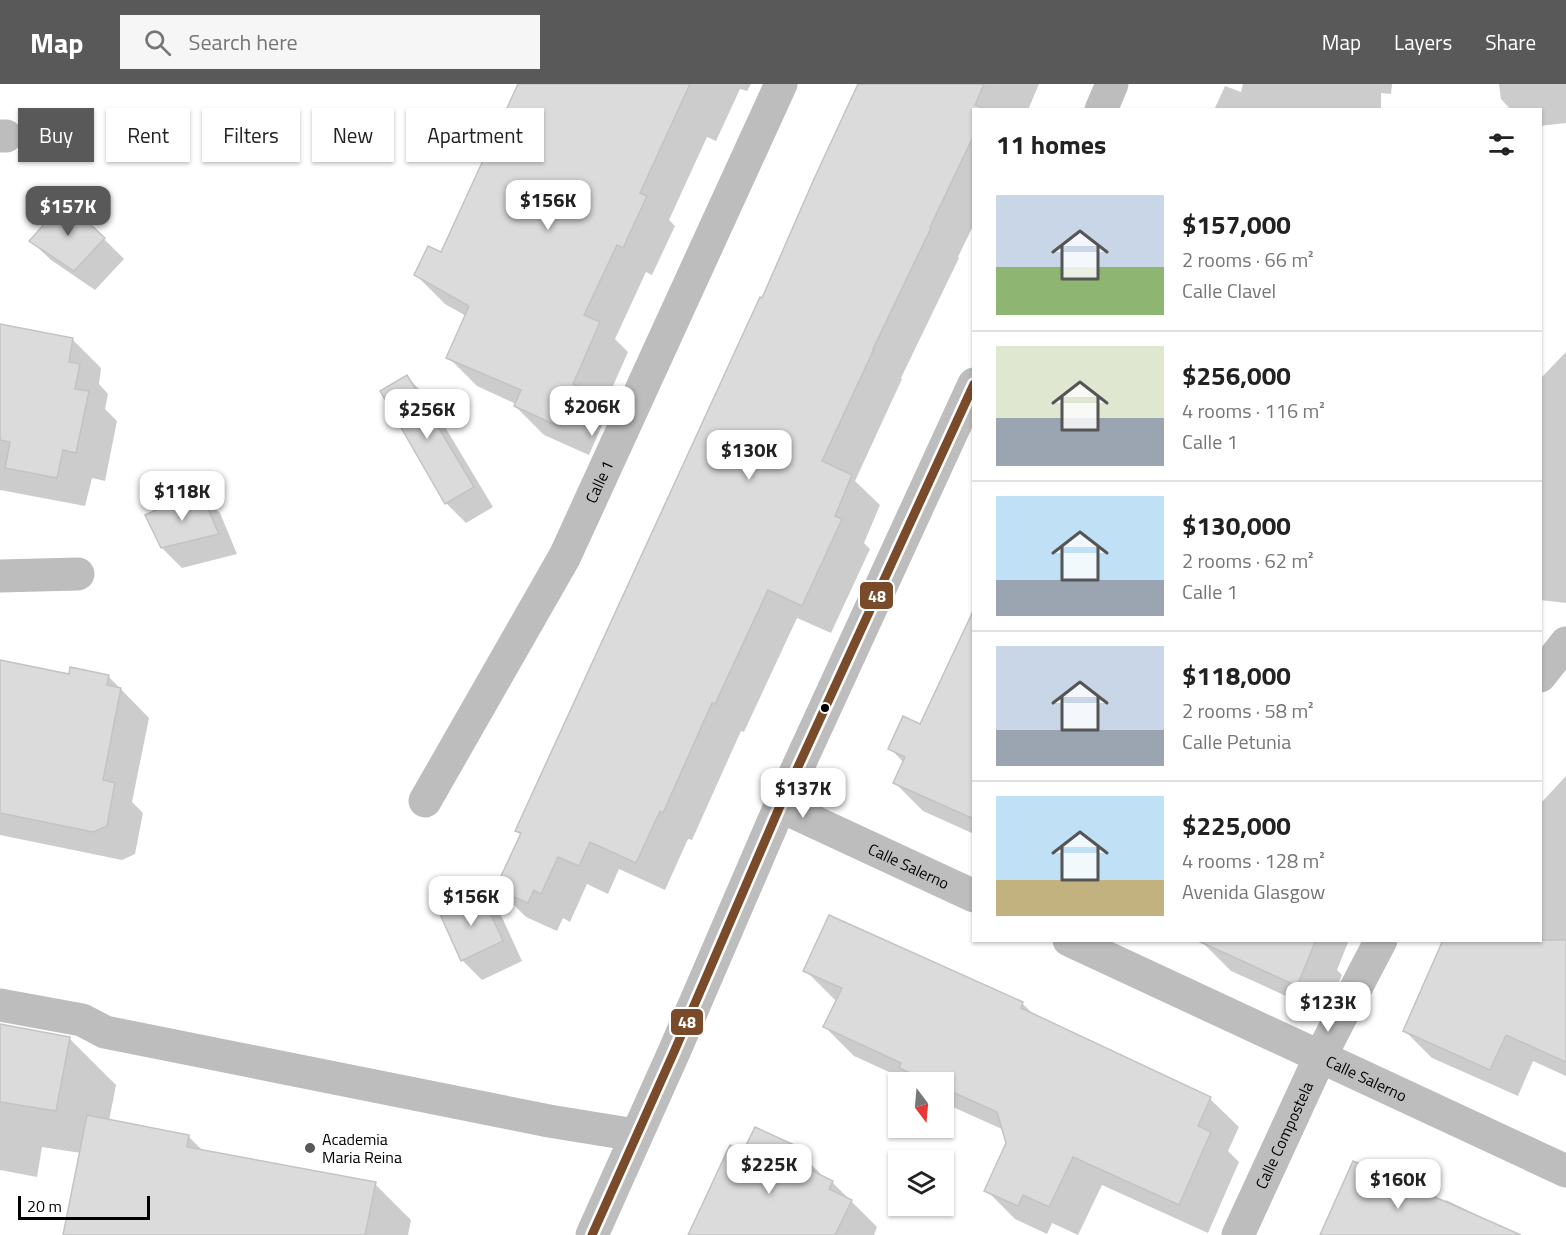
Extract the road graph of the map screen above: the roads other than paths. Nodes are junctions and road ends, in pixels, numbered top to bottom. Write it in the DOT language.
graph roads {
  1 [pos="781,84"];
  2 [pos="1112,84"];
  3 [pos="1102,108"];
  4 [pos="972,388"];
  5 [pos="78,574"];
  6 [pos="0,576"];
  7 [pos="1566,643"];
  8 [pos="1542,673"];
  9 [pos="425,801"];
  10 [pos="780,806"];
  11 [pos="972,895"];
  12 [pos="1073,942"];
  13 [pos="1380,942"];
  14 [pos="0,1005"];
  15 [pos="1320,1057"];
  16 [pos="636,1135"];
  17 [pos="1566,1171"];
  18 [pos="592,1235"];
  19 [pos="1238,1235"];
  1 -- 9 [label="street, Calle 1"];
  2 -- 3 [label="street"];
  4 -- 10 [label="street"];
  5 -- 6 [label="street"];
  7 -- 8 [label="street"];
  10 -- 11 [label="street, Calle Salerno"];
  10 -- 16 [label="street"];
  12 -- 15 [label="street, Calle Salerno"];
  13 -- 15 [label="street, Calle Compostela"];
  14 -- 16 [label="street"];
  15 -- 17 [label="street, Calle Salerno"];
  15 -- 19 [label="street, Calle Compostela"];
  16 -- 18 [label="street"];
}
